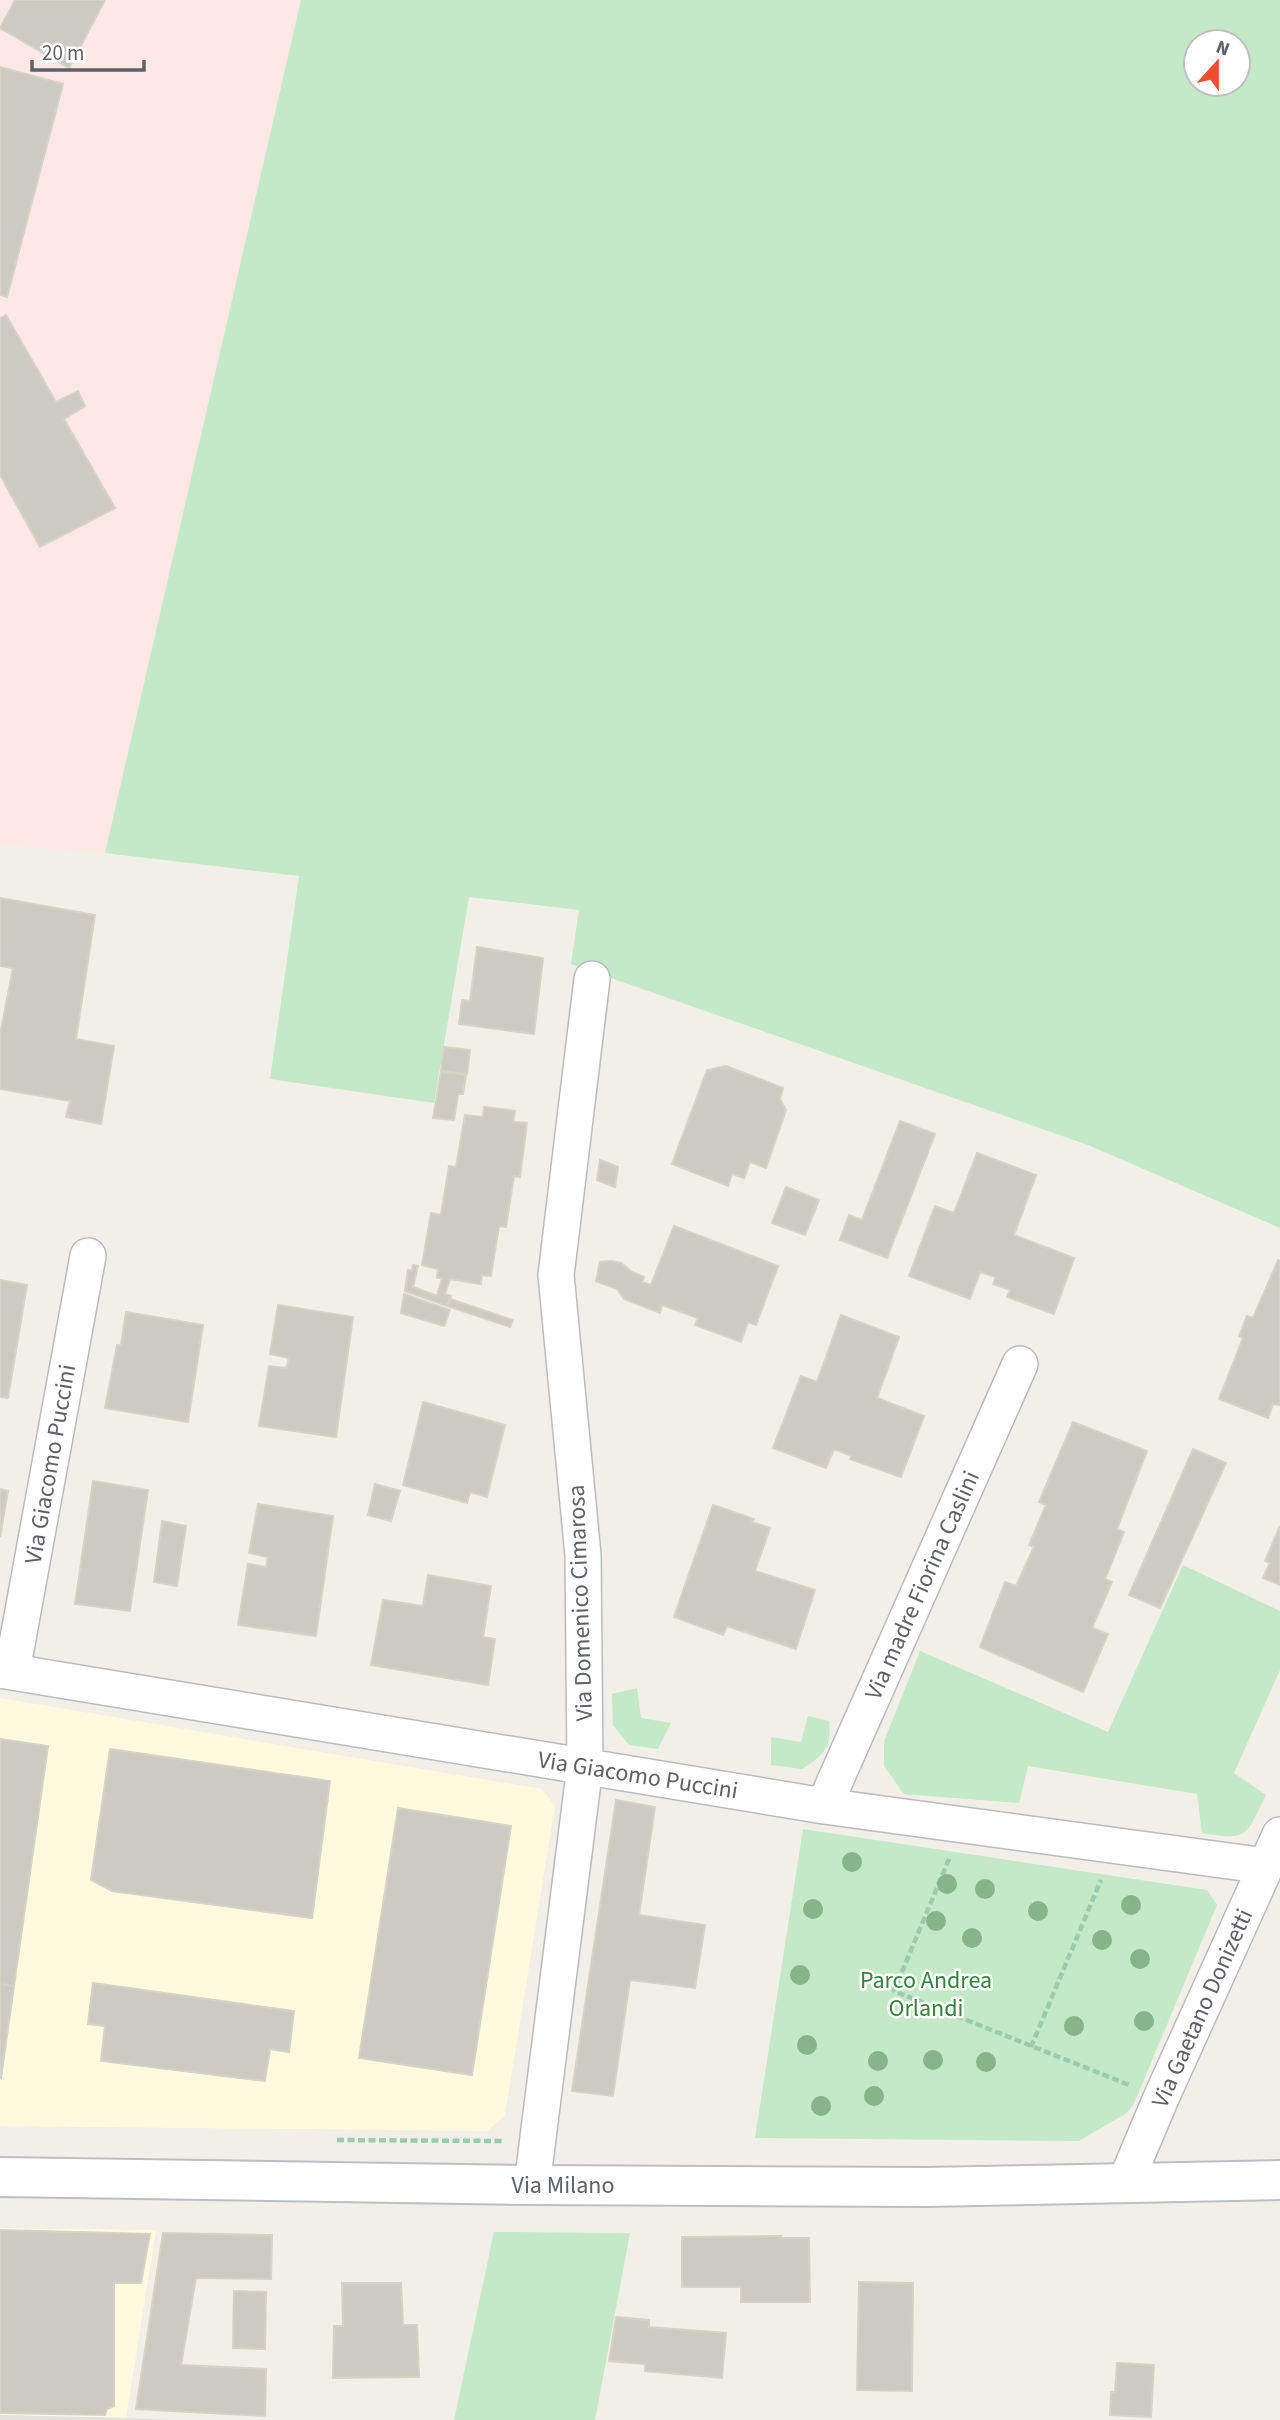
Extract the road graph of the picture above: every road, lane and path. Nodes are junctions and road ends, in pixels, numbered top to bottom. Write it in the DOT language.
graph roads {
  1 [pos="592,979"];
  2 [pos="88,1256"];
  3 [pos="1020,1364"];
  4 [pos="6,1670"];
  5 [pos="585,1766"];
  6 [pos="824,1806"];
  7 [pos="962,1826"];
  8 [pos="1115,1846"];
  9 [pos="1273,1851"];
  10 [pos="1031,2047"];
  11 [pos="1161,2098"];
  12 [pos="0,2177"];
  13 [pos="1280,2180"];
  14 [pos="1126,2181"];
  15 [pos="532,2185"];
  1 -- 5 [label="street, Via Domenico Cimarosa"];
  2 -- 4 [label="street, Via Giacomo Puccini"];
  3 -- 6 [label="street, Via madre Fiorina Caslini"];
  4 -- 5 [label="street, Via Giacomo Puccini"];
  5 -- 6 [label="street, Via Giacomo Puccini"];
  5 -- 15 [label="street, Via Domenico Cimarosa"];
  6 -- 7 [label="street, Via Giacomo Puccini"];
  7 -- 8 [label="street, Via Giacomo Puccini"];
  7 -- 10 [label="path"];
  8 -- 9 [label="street, Via Giacomo Puccini"];
  8 -- 10 [label="path"];
  9 -- 11 [label="street, Via Gaetano Donizetti"];
  10 -- 11 [label="path"];
  11 -- 14 [label="street, Via Gaetano Donizetti"];
  12 -- 15 [label="street, Via Milano"];
  13 -- 14 [label="street, Via Milano"];
  14 -- 15 [label="street, Via Milano"];
}
